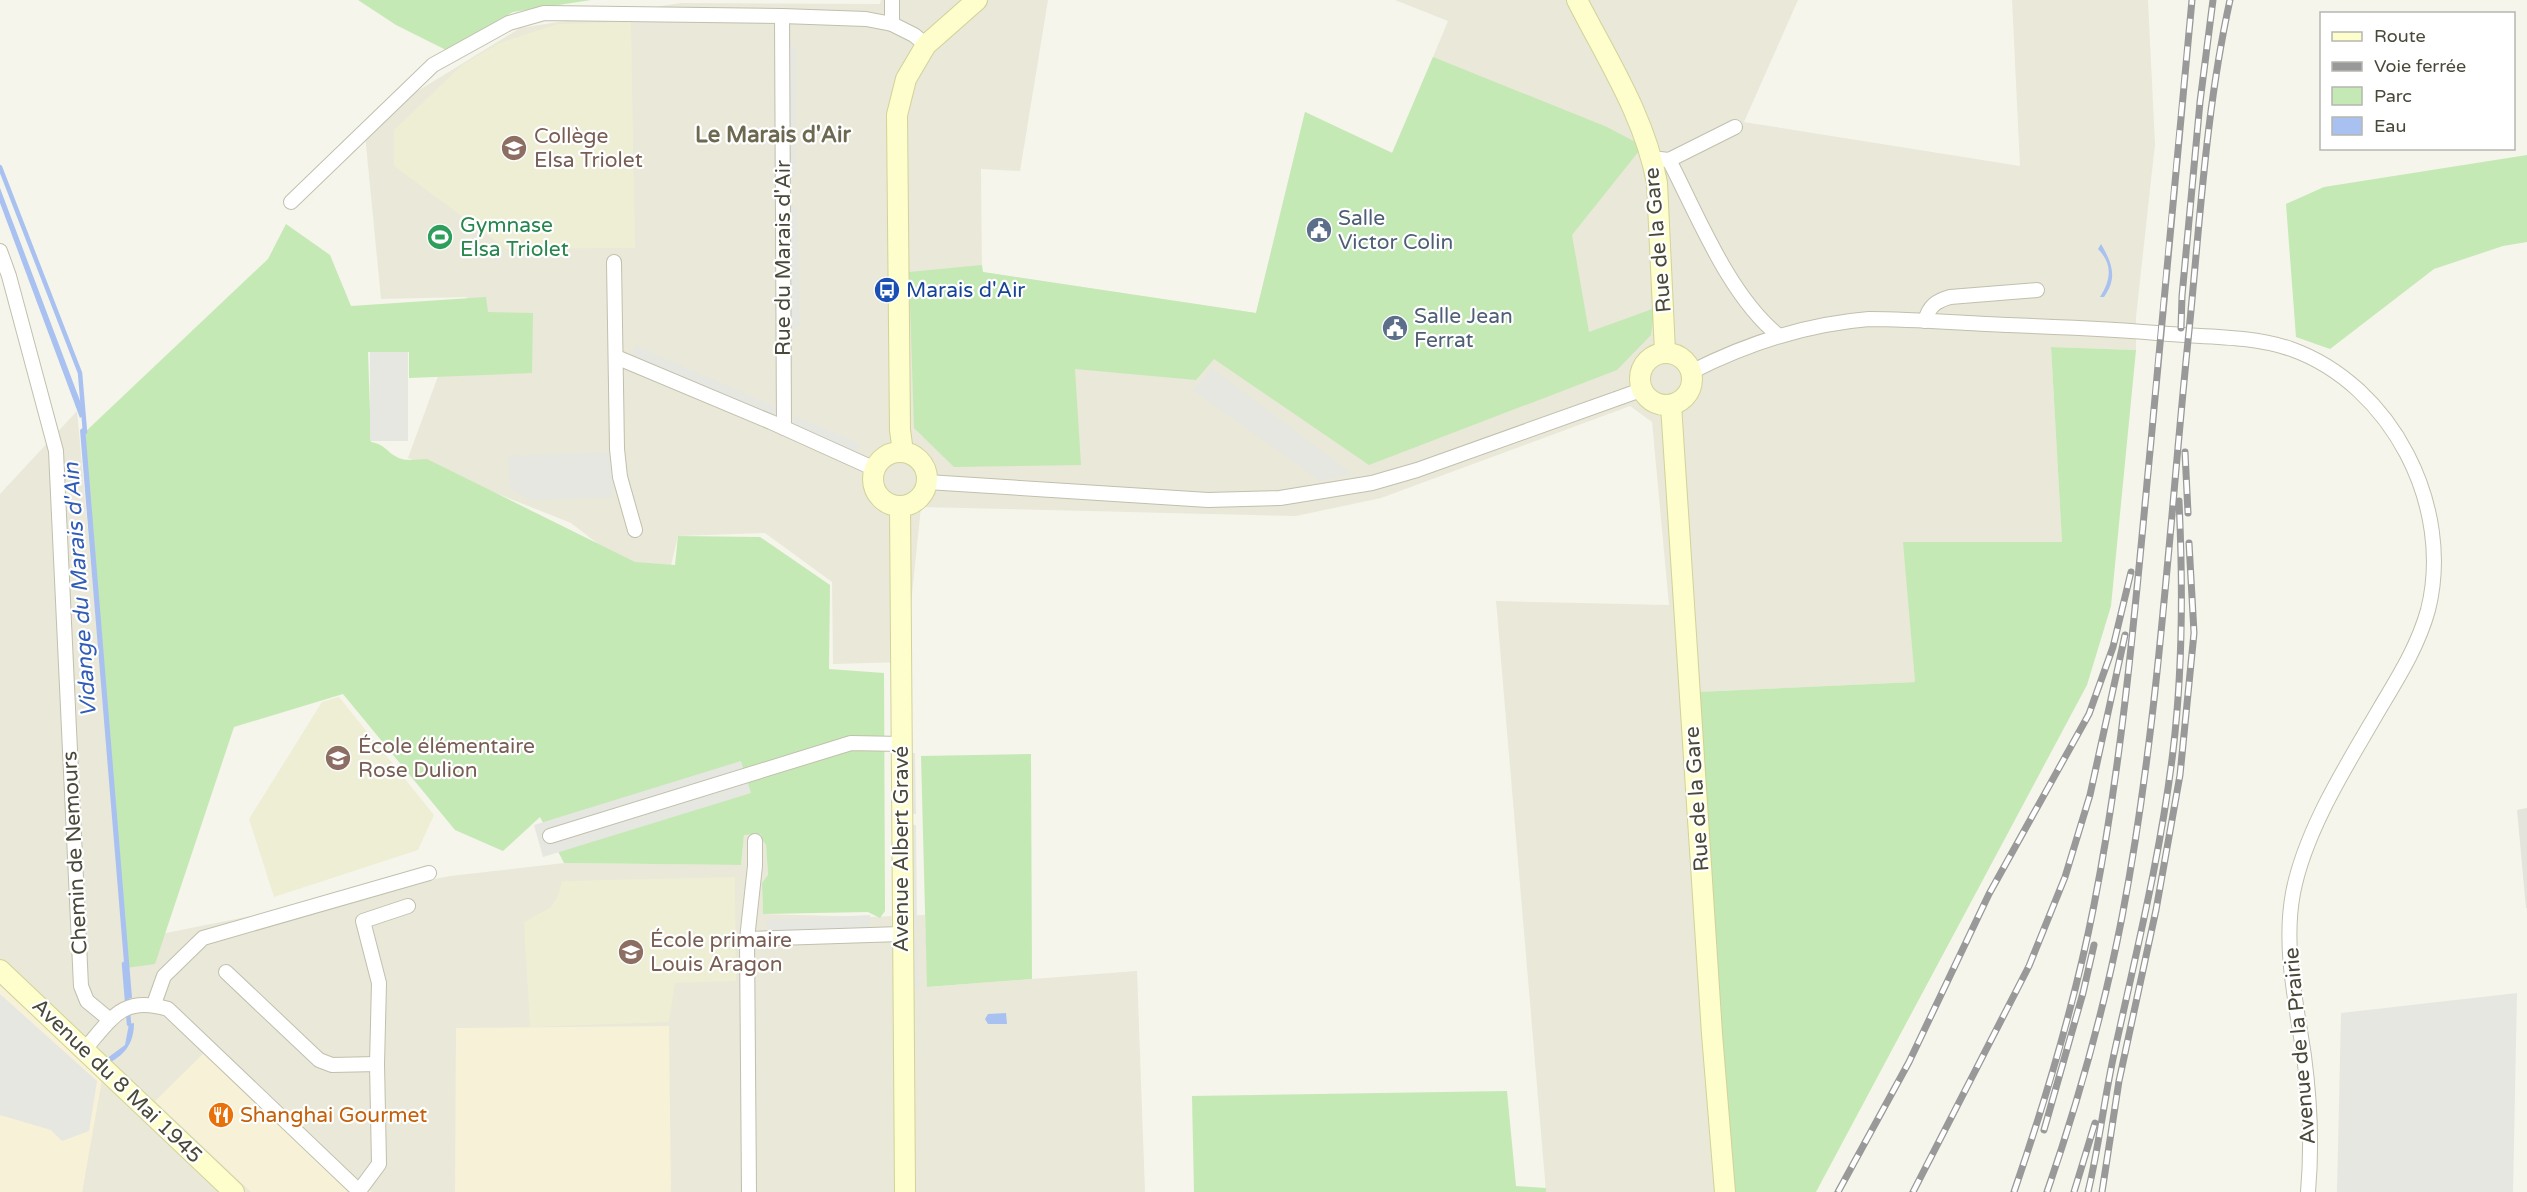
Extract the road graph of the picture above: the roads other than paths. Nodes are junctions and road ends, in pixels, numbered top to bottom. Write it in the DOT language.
graph roads {
  1 [pos="892,0"];
  2 [pos="977,0"];
  3 [pos="1577,0"];
  4 [pos="782,16"];
  5 [pos="892,24"];
  6 [pos="926,45"];
  7 [pos="1735,127"];
  8 [pos="1661,159"];
  9 [pos="291,202"];
  10 [pos="0,251"];
  11 [pos="614,261"];
  12 [pos="2037,290"];
  13 [pos="1925,321"];
  14 [pos="1779,336"];
  15 [pos="1665,352"];
  16 [pos="616,357"];
  17 [pos="1691,372"];
  18 [pos="1641,390"];
  19 [pos="1671,405"];
  20 [pos="784,428"];
  21 [pos="903,452"];
  22 [pos="875,469"];
  23 [pos="927,482"];
  24 [pos="900,506"];
  25 [pos="635,530"];
  26 [pos="901,744"];
  27 [pos="550,836"];
  28 [pos="754,840"];
  29 [pos="429,873"];
  30 [pos="408,906"];
  31 [pos="901,934"];
  32 [pos="747,939"];
  33 [pos="0,970"];
  34 [pos="226,972"];
  35 [pos="154,1004"];
  36 [pos="110,1020"];
  37 [pos="85,1049"];
  38 [pos="377,1064"];
  39 [pos="217,1185"];
  40 [pos="234,1192"];
  41 [pos="359,1192"];
  42 [pos="749,1192"];
  43 [pos="904,1192"];
  44 [pos="1725,1192"];
  45 [pos="2308,1192"];
  1 -- 5 [label="street"];
  2 -- 6 [label="main road"];
  3 -- 8 [label="main road, Rue de la Gare"];
  4 -- 5 [label="street"];
  4 -- 9 [label="street"];
  4 -- 20 [label="street, Rue du Marais d'Air"];
  5 -- 6 [label="street"];
  6 -- 21 [label="main road"];
  7 -- 8 [label="street"];
  8 -- 14 [label="street"];
  8 -- 15 [label="main road, Rue de la Gare"];
  10 -- 36 [label="street, Chemin de Nemours"];
  11 -- 16 [label="street"];
  12 -- 13 [label="street"];
  13 -- 14 [label="street, Avenue de la Prairie"];
  13 -- 45 [label="street, Avenue de la Prairie"];
  14 -- 17 [label="street, Avenue de la Prairie"];
  15 -- 17 [label="main road"];
  15 -- 18 [label="main road"];
  16 -- 20 [label="street"];
  16 -- 25 [label="street"];
  17 -- 19 [label="main road"];
  18 -- 19 [label="main road"];
  18 -- 23 [label="street"];
  19 -- 44 [label="main road, Rue de la Gare"];
  20 -- 22 [label="street"];
  21 -- 22 [label="main road"];
  21 -- 23 [label="main road"];
  22 -- 24 [label="main road"];
  23 -- 24 [label="main road"];
  24 -- 26 [label="main road, Avenue Albert Gravé"];
  26 -- 27 [label="street"];
  26 -- 31 [label="main road, Avenue Albert Gravé"];
  28 -- 32 [label="street"];
  29 -- 35 [label="street"];
  30 -- 38 [label="street"];
  31 -- 32 [label="street"];
  31 -- 43 [label="main road, Avenue Albert Gravé"];
  32 -- 42 [label="street"];
  33 -- 37 [label="main road, Avenue du 8 Mai 1945"];
  34 -- 38 [label="street"];
  35 -- 36 [label="street"];
  35 -- 41 [label="street"];
  36 -- 37 [label="street"];
  37 -- 39 [label="main road, Avenue du 8 Mai 1945"];
  38 -- 41 [label="street"];
  39 -- 40 [label="main road, Avenue du 8 Mai 1945"];
}
